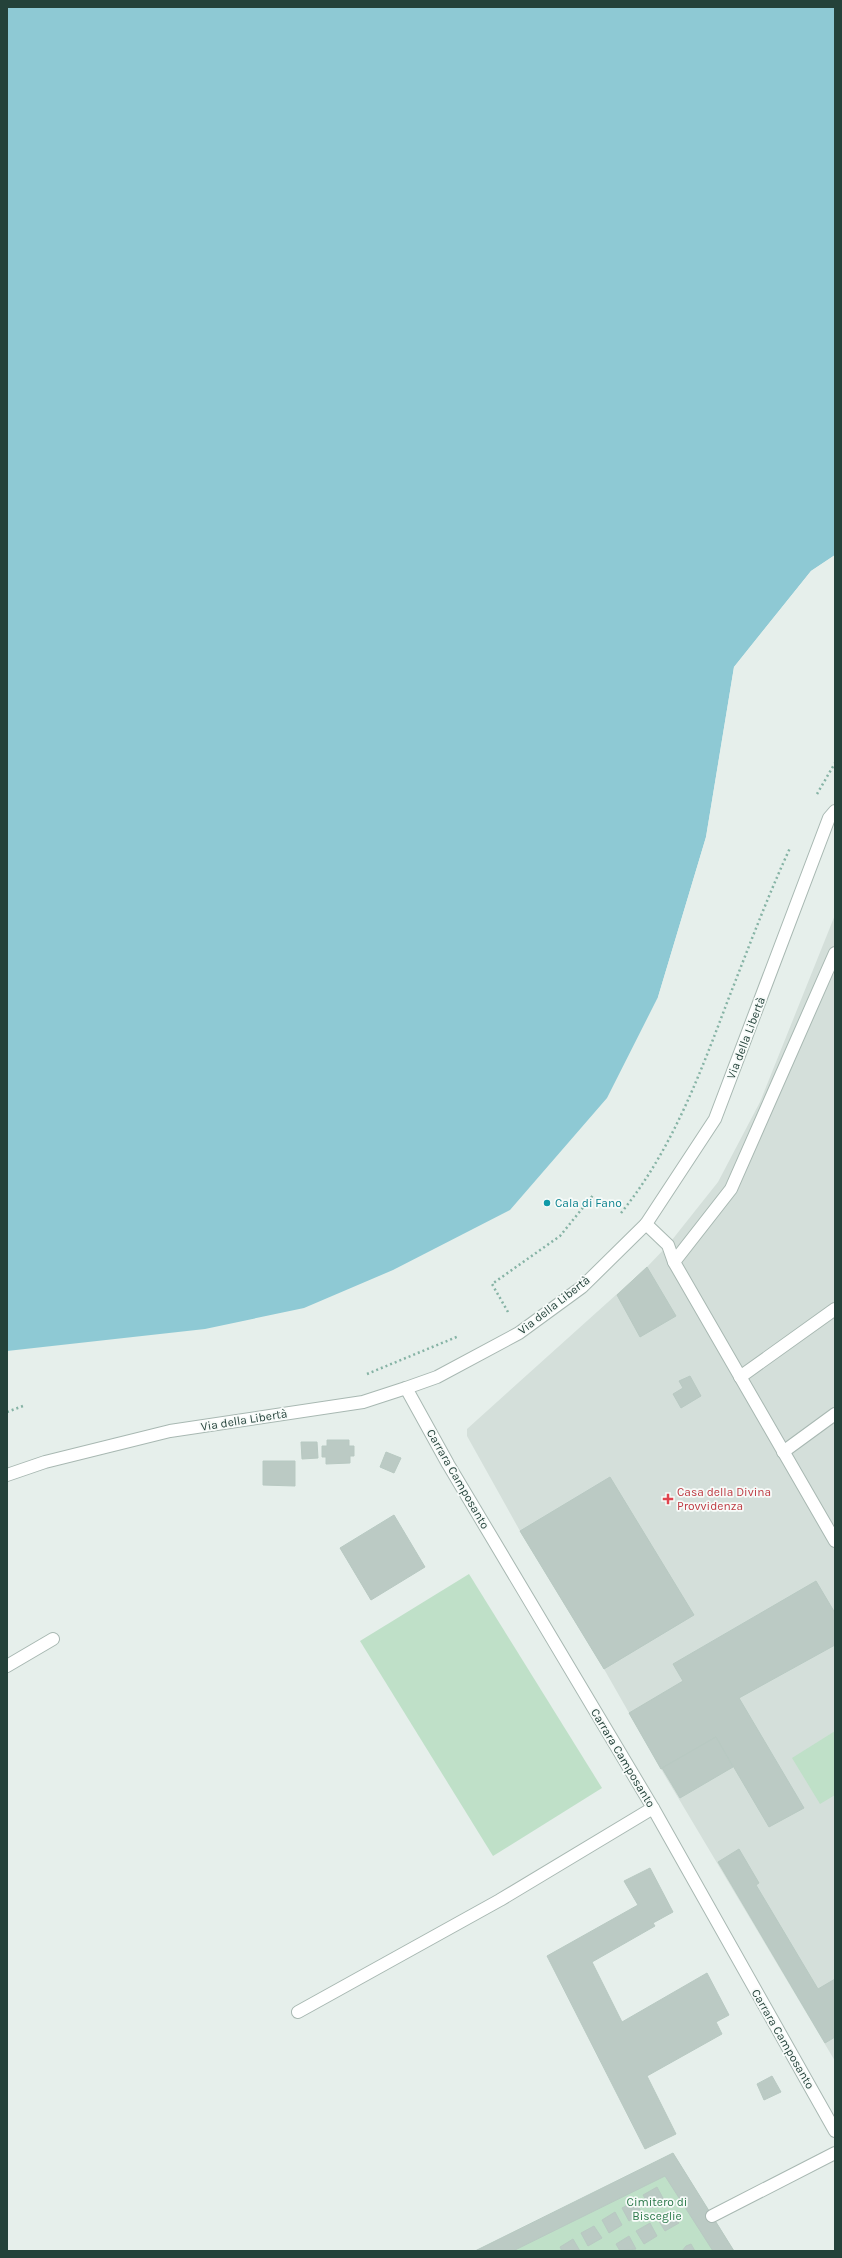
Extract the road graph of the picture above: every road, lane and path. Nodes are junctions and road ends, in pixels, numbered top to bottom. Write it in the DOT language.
graph roads {
  1 [pos="835,763"];
  2 [pos="815,798"];
  3 [pos="835,811"];
  4 [pos="792,846"];
  5 [pos="835,953"];
  6 [pos="594,1194"];
  7 [pos="616,1219"];
  8 [pos="646,1224"];
  9 [pos="674,1262"];
  10 [pos="514,1308"];
  11 [pos="835,1309"];
  12 [pos="508,1312"];
  13 [pos="502,1316"];
  14 [pos="519,1333"];
  15 [pos="464,1334"];
  16 [pos="363,1376"];
  17 [pos="740,1377"];
  18 [pos="406,1388"];
  19 [pos="23,1406"];
  20 [pos="7,1412"];
  21 [pos="835,1414"];
  22 [pos="783,1452"];
  23 [pos="7,1475"];
  24 [pos="835,1541"];
  25 [pos="54,1639"];
  26 [pos="7,1666"];
  27 [pos="653,1808"];
  28 [pos="298,2012"];
  29 [pos="835,2130"];
  30 [pos="835,2153"];
  31 [pos="712,2216"];
  1 -- 2 [label="path"];
  3 -- 8 [label="street, Via della Libertà"];
  4 -- 7 [label="path"];
  5 -- 9 [label="street"];
  6 -- 12 [label="path"];
  8 -- 9 [label="street"];
  8 -- 14 [label="street, Via della Libertà"];
  9 -- 17 [label="street"];
  10 -- 12 [label="path"];
  11 -- 17 [label="street"];
  12 -- 13 [label="path"];
  12 -- 14 [label="path"];
  14 -- 18 [label="street, Via della Libertà"];
  15 -- 16 [label="path"];
  17 -- 22 [label="street"];
  18 -- 23 [label="street, Via della Libertà"];
  18 -- 27 [label="street, Carrara Camposanto"];
  19 -- 20 [label="path"];
  21 -- 22 [label="street"];
  22 -- 24 [label="street"];
  25 -- 26 [label="street"];
  27 -- 28 [label="street"];
  27 -- 29 [label="street, Carrara Camposanto"];
  30 -- 31 [label="street"];
}
